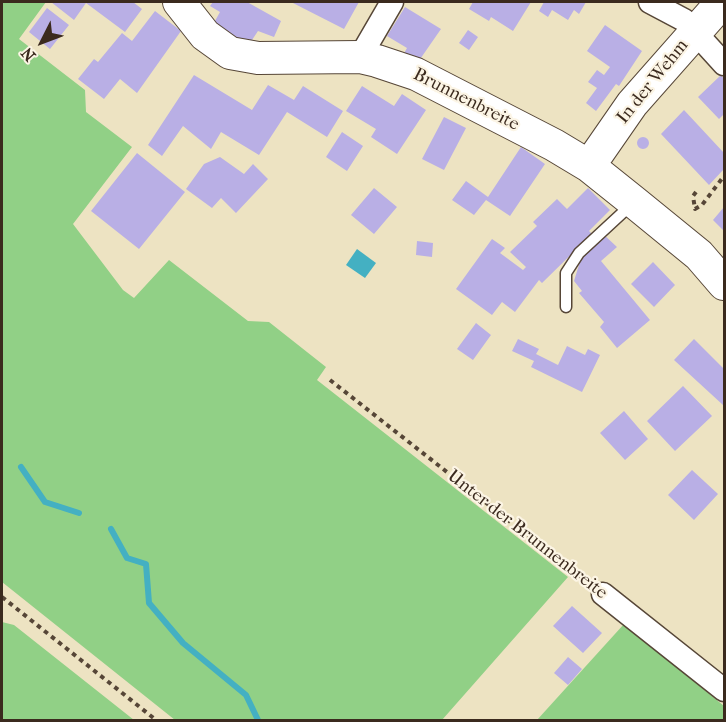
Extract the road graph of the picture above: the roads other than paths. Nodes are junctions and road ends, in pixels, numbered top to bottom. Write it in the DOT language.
graph roads {
  1 [pos="179,2"];
  2 [pos="392,2"];
  3 [pos="650,2"];
  4 [pos="722,2"];
  5 [pos="694,31"];
  6 [pos="360,57"];
  7 [pos="724,64"];
  8 [pos="589,166"];
  9 [pos="634,202"];
  10 [pos="724,284"];
  11 [pos="566,307"];
  12 [pos="603,594"];
  13 [pos="724,690"];
  1 -- 6 [label="street, Brunnenbreite"];
  2 -- 6 [label="street"];
  3 -- 5 [label="street"];
  4 -- 5 [label="street, In der Wehm"];
  5 -- 7 [label="street"];
  5 -- 8 [label="street, In der Wehm"];
  6 -- 8 [label="street, Brunnenbreite"];
  8 -- 9 [label="street, Brunnenbreite"];
  9 -- 10 [label="street, Brunnenbreite"];
  9 -- 11 [label="lane"];
  12 -- 13 [label="street, Unter der Brunnenbreite"];
}
